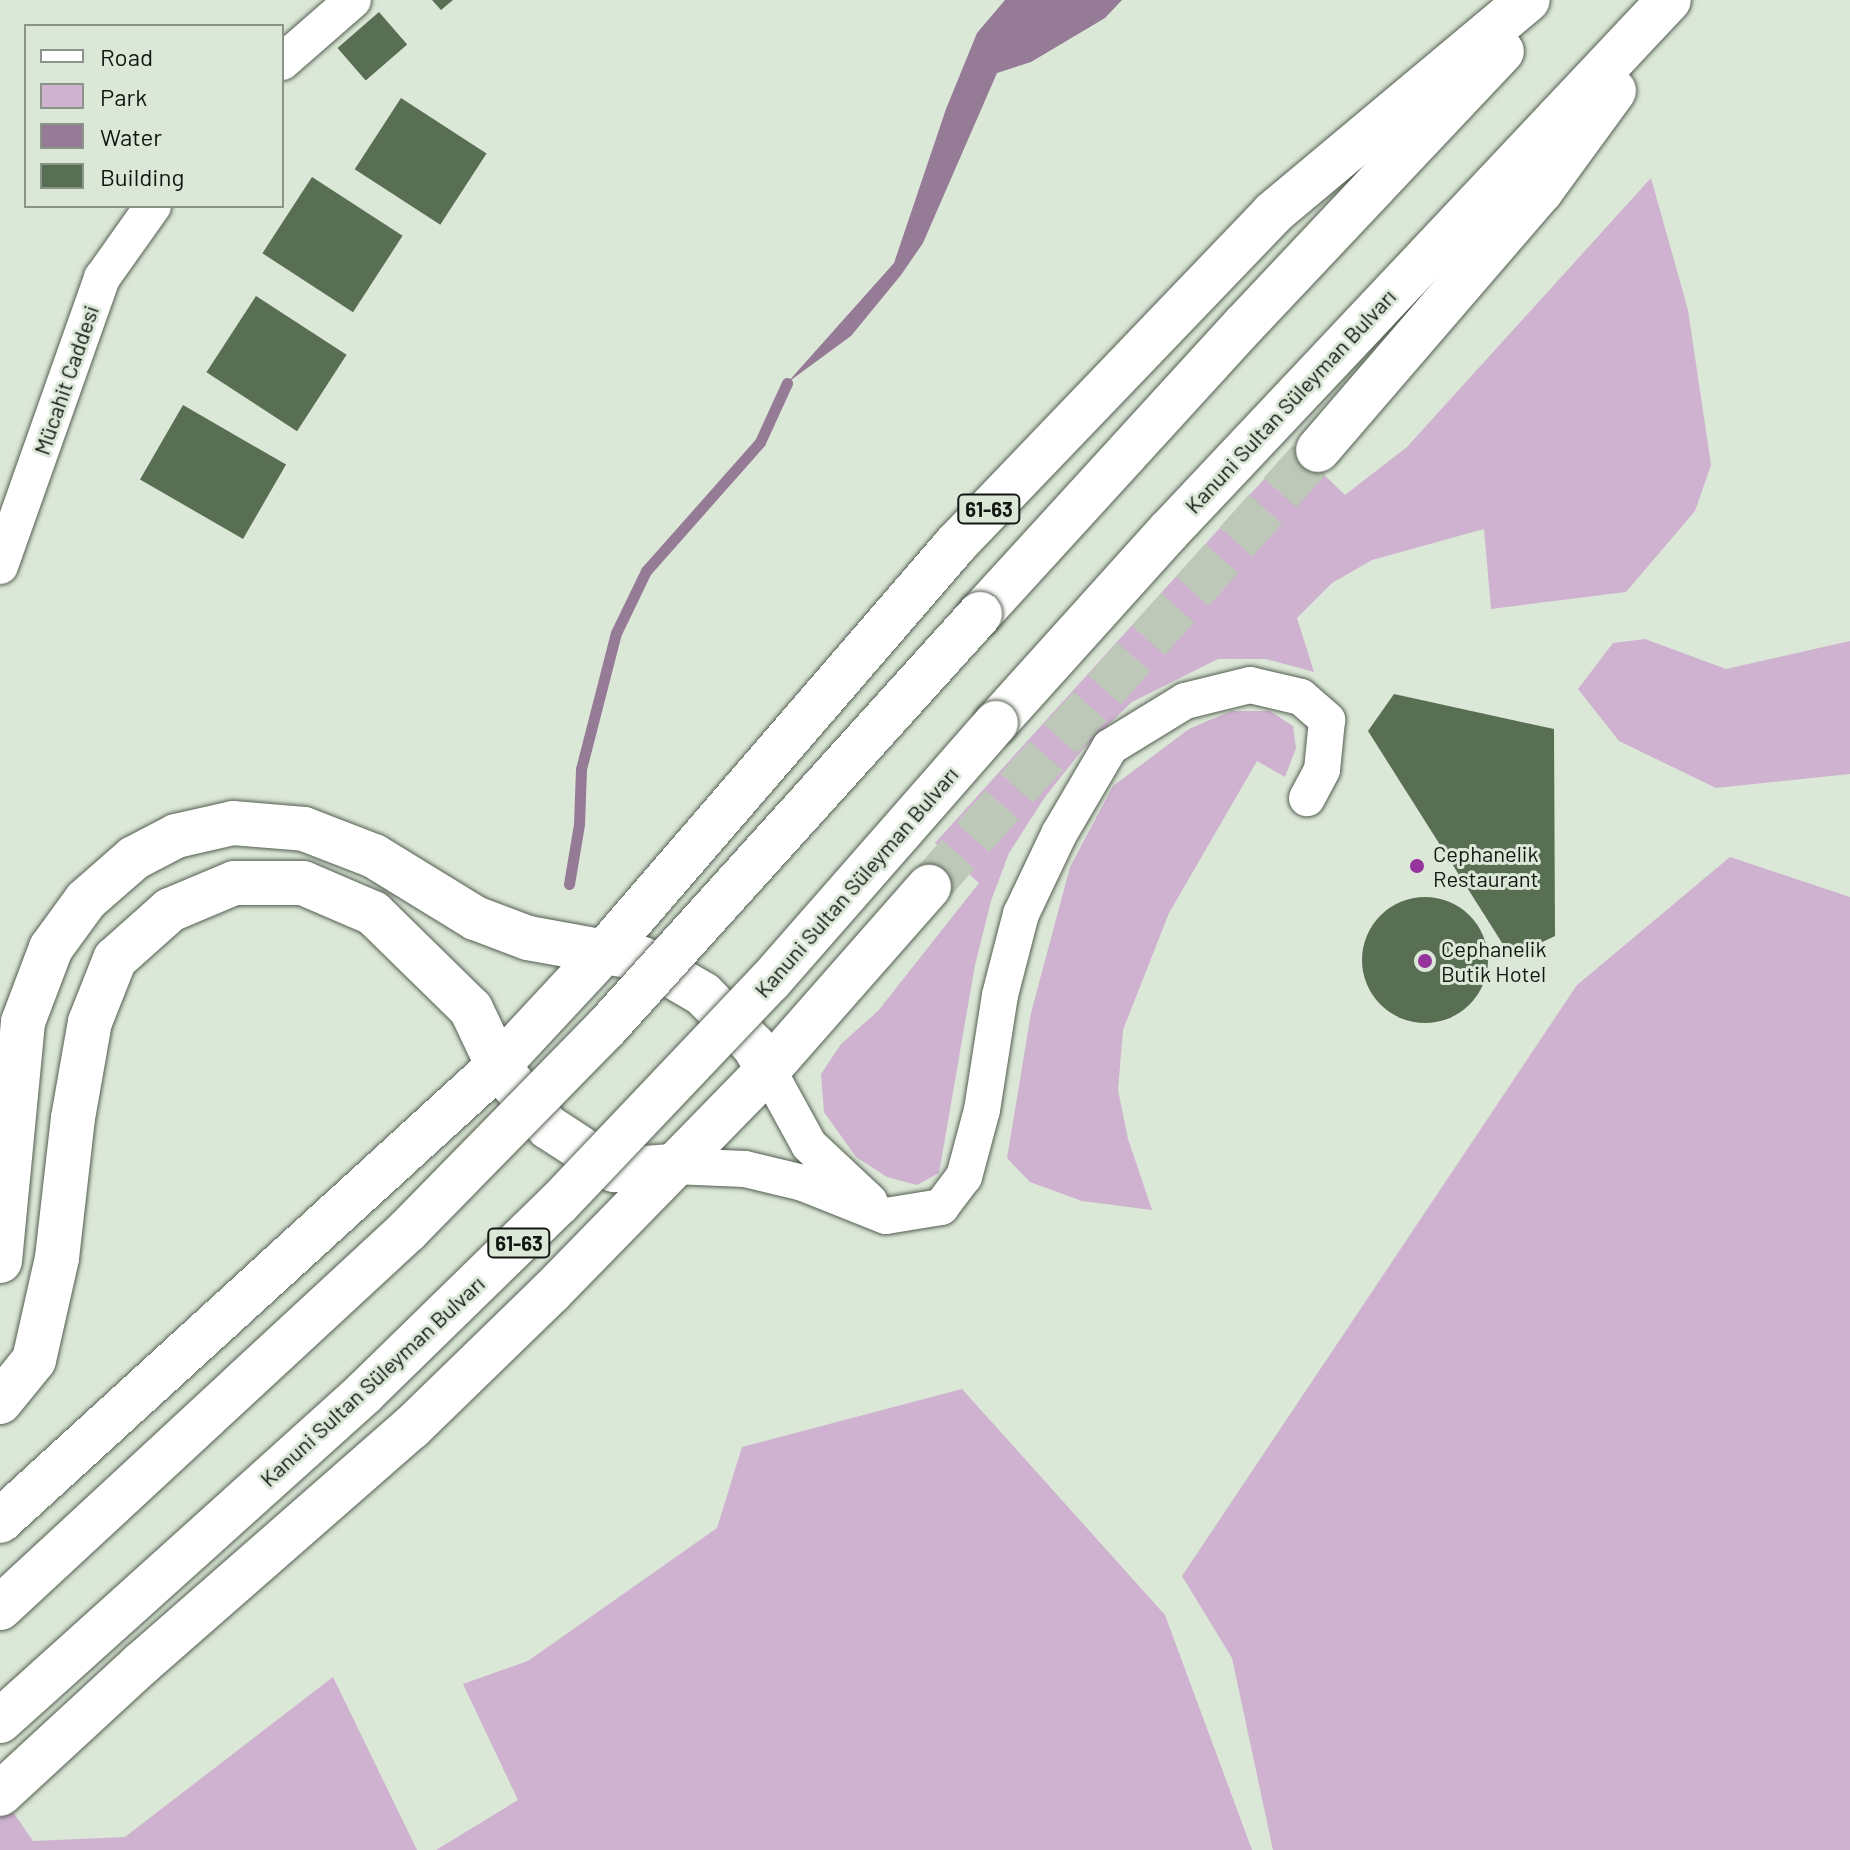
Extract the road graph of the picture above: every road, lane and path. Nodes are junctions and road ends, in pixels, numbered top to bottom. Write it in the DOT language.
graph roads {
  1 [pos="353,0"];
  2 [pos="1528,0"];
  3 [pos="1551,0"];
  4 [pos="1669,0"];
  5 [pos="1682,0"];
  6 [pos="284,60"];
  7 [pos="152,208"];
  8 [pos="1318,450"];
  9 [pos="0,566"];
  10 [pos="1307,798"];
  11 [pos="929,887"];
  12 [pos="604,952"];
  13 [pos="498,1066"];
  14 [pos="768,1070"];
  15 [pos="673,1166"];
  16 [pos="886,1216"];
  17 [pos="0,1261"];
  18 [pos="0,1402"];
  19 [pos="0,1521"];
  20 [pos="0,1608"];
  21 [pos="0,1721"];
  22 [pos="0,1794"];
  1 -- 6 [label="street"];
  2 -- 12 [label="main road, 61-63"];
  3 -- 20 [label="main road, 61-63, bridge"];
  4 -- 21 [label="main road, Kanuni Sultan Süleyman Bulvarı / 61-63, bridge"];
  5 -- 8 [label="main road"];
  7 -- 9 [label="street, Mücahit Caddesi"];
  10 -- 16 [label="street"];
  11 -- 14 [label="main road, 61-63"];
  12 -- 13 [label="main road, 61-63"];
  12 -- 14 [label="main road"];
  12 -- 17 [label="main road"];
  13 -- 15 [label="main road"];
  13 -- 18 [label="main road"];
  13 -- 19 [label="main road, 61-63"];
  14 -- 15 [label="main road, 61-63"];
  14 -- 16 [label="street"];
  15 -- 16 [label="street"];
  15 -- 22 [label="main road, 61-63"];
}
